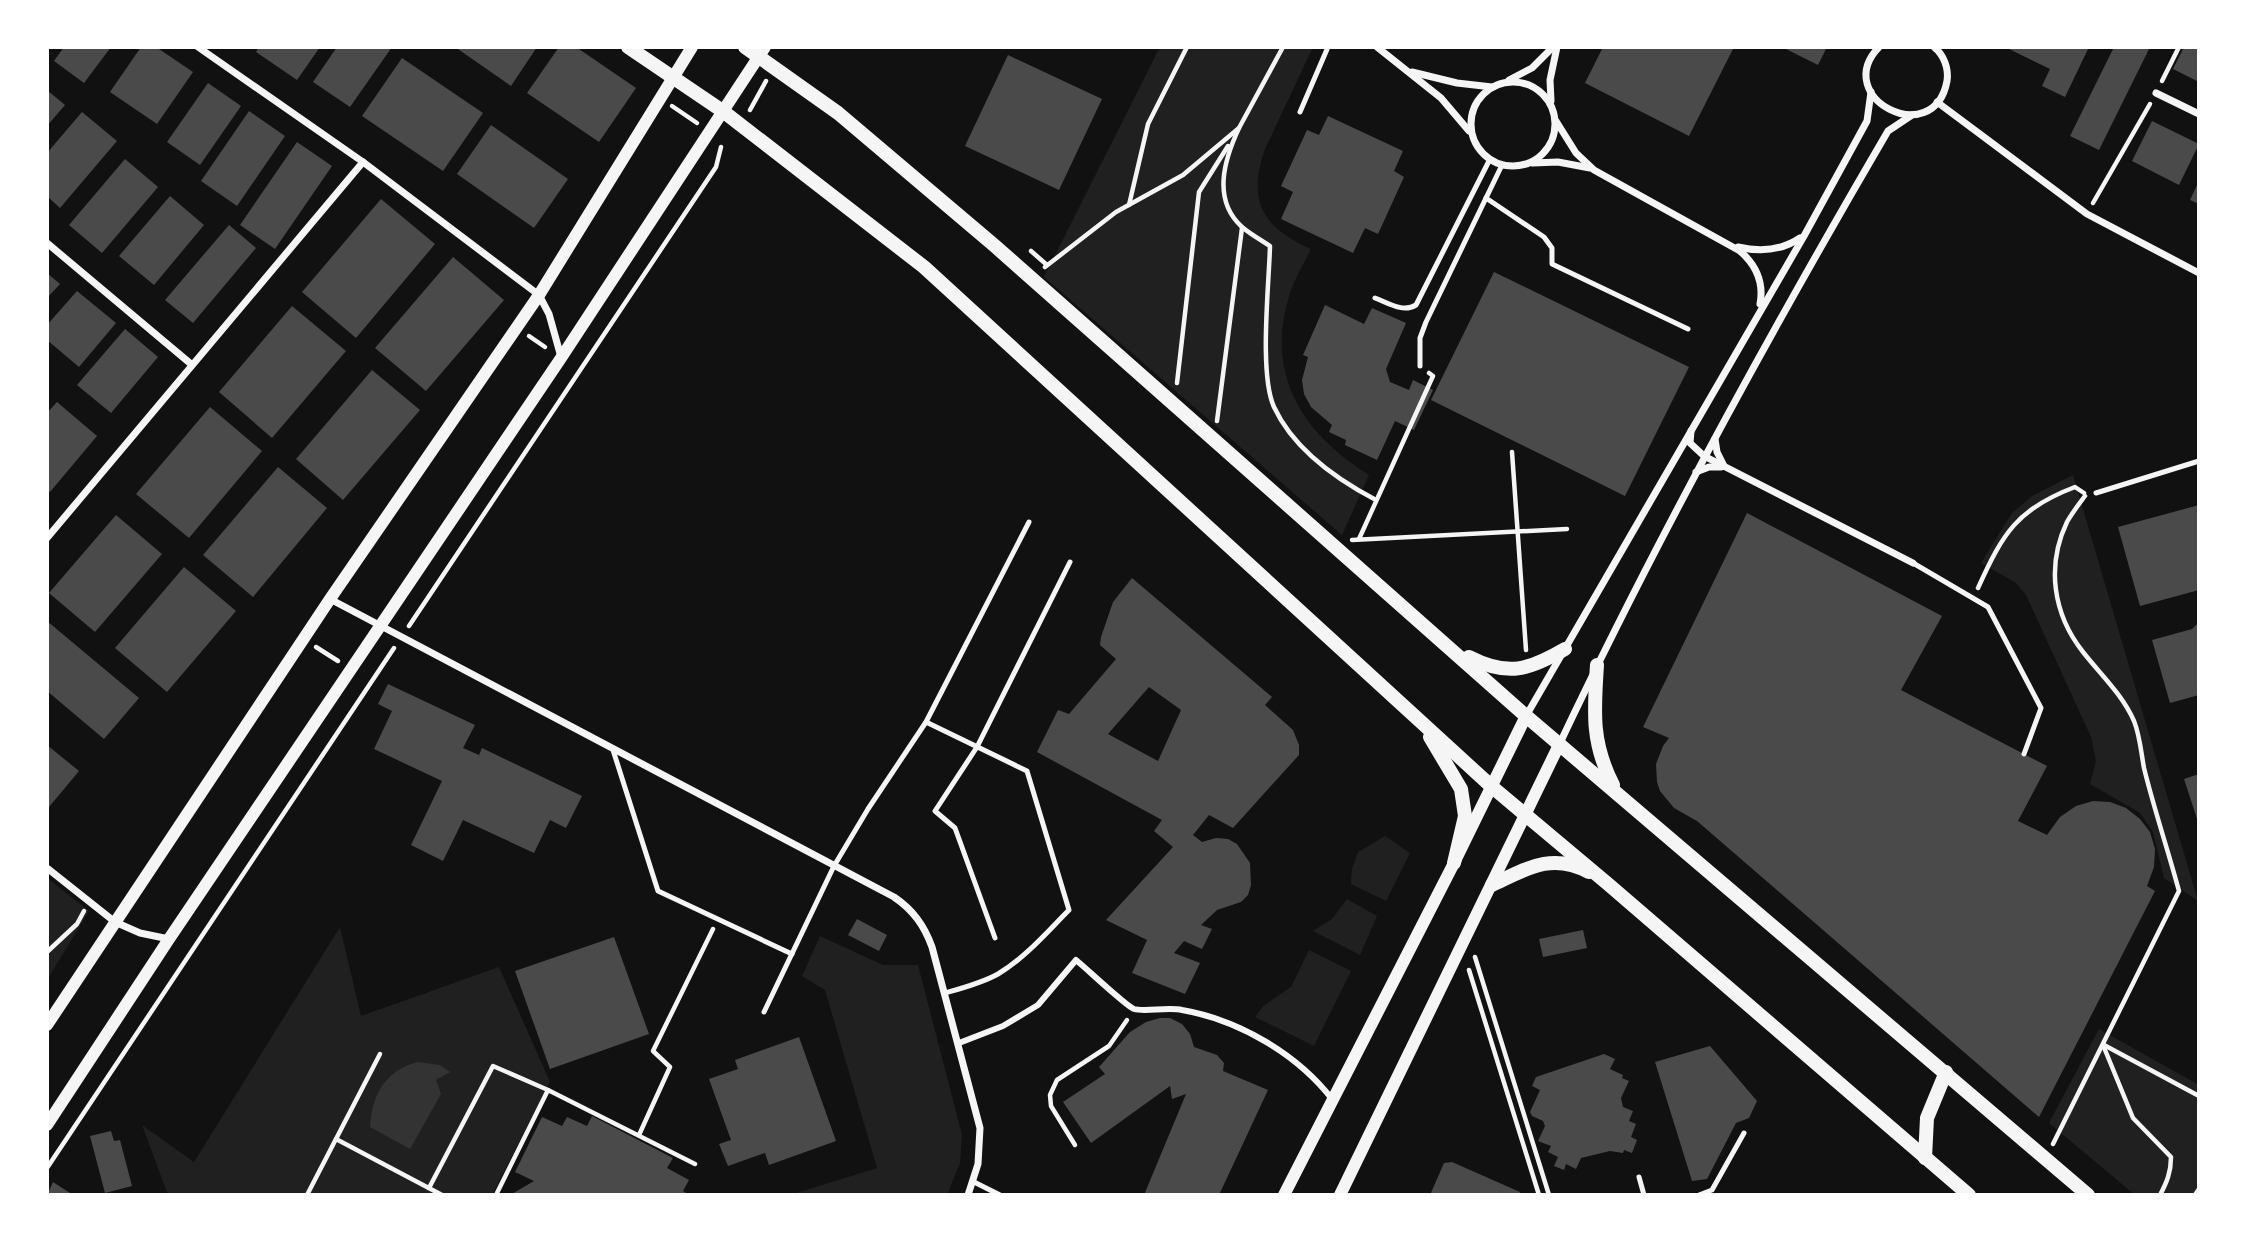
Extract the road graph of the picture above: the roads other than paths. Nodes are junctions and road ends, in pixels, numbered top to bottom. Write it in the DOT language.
graph roads {
  1 [pos="198,47"];
  2 [pos="628,47"];
  3 [pos="692,47"];
  4 [pos="745,47"];
  5 [pos="1328,47"];
  6 [pos="1377,47"];
  7 [pos="1555,47"];
  8 [pos="1879,47"];
  9 [pos="1934,47"];
  10 [pos="762,52"];
  11 [pos="1408,71"];
  12 [pos="672,78"];
  13 [pos="1504,82"];
  14 [pos="1492,87"];
  15 [pos="1871,92"];
  16 [pos="2156,93"];
  17 [pos="1937,102"];
  18 [pos="1553,108"];
  19 [pos="1300,112"];
  20 [pos="724,113"];
  21 [pos="2199,114"];
  22 [pos="1912,115"];
  23 [pos="1556,121"];
  24 [pos="1473,139"];
  25 [pos="1490,159"];
  26 [pos="363,162"];
  27 [pos="1528,163"];
  28 [pos="1502,165"];
  29 [pos="1594,170"];
  30 [pos="1486,198"];
  31 [pos="1804,236"];
  32 [pos="47,243"];
  33 [pos="1732,245"];
  34 [pos="2199,274"];
  35 [pos="539,295"];
  36 [pos="1375,298"];
  37 [pos="1759,309"];
  38 [pos="1689,329"];
  39 [pos="561,358"];
  40 [pos="191,364"];
  41 [pos="1420,366"];
  42 [pos="1692,427"];
  43 [pos="1715,439"];
  44 [pos="1704,456"];
  45 [pos="2199,461"];
  46 [pos="1724,467"];
  47 [pos="1695,472"];
  48 [pos="2096,494"];
  49 [pos="1029,522"];
  50 [pos="48,536"];
  51 [pos="1070,562"];
  52 [pos="1913,563"];
  53 [pos="330,599"];
  54 [pos="380,628"];
  55 [pos="1439,638"];
  56 [pos="1565,649"];
  57 [pos="1597,665"];
  58 [pos="1409,711"];
  59 [pos="1526,716"];
  60 [pos="926,722"];
  61 [pos="1560,743"];
  62 [pos="976,747"];
  63 [pos="613,750"];
  64 [pos="2024,754"];
  65 [pos="1491,786"];
  66 [pos="1617,792"];
  67 [pos="1527,814"];
  68 [pos="1454,863"];
  69 [pos="834,866"];
  70 [pos="47,868"];
  71 [pos="1608,884"];
  72 [pos="1492,886"];
  73 [pos="115,922"];
  74 [pos="995,938"];
  75 [pos="169,939"];
  76 [pos="792,954"];
  77 [pos="945,993"];
  78 [pos="764,1012"];
  79 [pos="47,1025"];
  80 [pos="959,1043"];
  81 [pos="1946,1072"];
  82 [pos="1333,1100"];
  83 [pos="47,1125"];
  84 [pos="1744,1133"];
  85 [pos="1925,1158"];
  86 [pos="1639,1177"];
  87 [pos="974,1182"];
  88 [pos="968,1195"];
  89 [pos="1000,1195"];
  90 [pos="1284,1195"];
  91 [pos="1340,1195"];
  92 [pos="1644,1195"];
  93 [pos="1699,1195"];
  94 [pos="1969,1195"];
  95 [pos="2088,1195"];
  1 -- 26 [label="street"];
  2 -- 12 [label="main road"];
  3 -- 12 [label="street"];
  4 -- 10 [label="main road"];
  5 -- 19 [label="lane"];
  6 -- 11 [label="street"];
  7 -- 13 [label="street"];
  7 -- 18 [label="street"];
  8 -- 15 [label="street"];
  9 -- 17 [label="street"];
  10 -- 20 [label="street"];
  10 -- 55 [label="main road"];
  11 -- 14 [label="street"];
  11 -- 24 [label="street"];
  12 -- 20 [label="main road"];
  12 -- 35 [label="street"];
  13 -- 14 [label="street"];
  13 -- 18 [label="street"];
  14 -- 24 [label="street"];
  15 -- 22 [label="street"];
  15 -- 31 [label="street"];
  16 -- 21 [label="street"];
  17 -- 22 [label="street"];
  17 -- 34 [label="street"];
  18 -- 23 [label="street"];
  20 -- 39 [label="street"];
  20 -- 58 [label="main road"];
  22 -- 43 [label="street"];
  23 -- 27 [label="street"];
  23 -- 29 [label="street"];
  24 -- 25 [label="street"];
  25 -- 28 [label="street"];
  25 -- 36 [label="lane"];
  26 -- 35 [label="street"];
  26 -- 40 [label="street"];
  27 -- 28 [label="street"];
  27 -- 29 [label="street"];
  28 -- 30 [label="lane"];
  29 -- 33 [label="street"];
  30 -- 38 [label="lane"];
  30 -- 41 [label="lane"];
  31 -- 33 [label="street"];
  31 -- 37 [label="street"];
  32 -- 40 [label="street"];
  33 -- 37 [label="street"];
  35 -- 39 [label="street"];
  35 -- 53 [label="street"];
  37 -- 42 [label="street"];
  39 -- 54 [label="street"];
  40 -- 50 [label="street"];
  42 -- 44 [label="street"];
  42 -- 56 [label="street"];
  43 -- 44 [label="street"];
  43 -- 46 [label="street"];
  44 -- 46 [label="street"];
  44 -- 47 [label="street"];
  45 -- 48 [label="lane"];
  46 -- 47 [label="street"];
  46 -- 52 [label="street"];
  47 -- 57 [label="street"];
  49 -- 60 [label="lane"];
  51 -- 62 [label="lane"];
  52 -- 64 [label="lane"];
  53 -- 54 [label="street"];
  53 -- 73 [label="street"];
  54 -- 63 [label="street"];
  54 -- 75 [label="street"];
  55 -- 56 [label="main road"];
  55 -- 59 [label="main road"];
  56 -- 59 [label="street"];
  57 -- 61 [label="street"];
  57 -- 66 [label="main road"];
  58 -- 65 [label="main road"];
  58 -- 68 [label="main road"];
  59 -- 61 [label="main road"];
  59 -- 65 [label="street"];
  60 -- 62 [label="lane"];
  60 -- 69 [label="lane"];
  61 -- 66 [label="main road"];
  61 -- 67 [label="street"];
  62 -- 74 [label="lane"];
  62 -- 77 [label="lane"];
  63 -- 69 [label="street"];
  63 -- 76 [label="lane"];
  65 -- 67 [label="main road"];
  65 -- 68 [label="street"];
  66 -- 81 [label="main road"];
  67 -- 71 [label="main road"];
  67 -- 72 [label="street"];
  68 -- 82 [label="street"];
  69 -- 76 [label="lane"];
  69 -- 77 [label="street"];
  70 -- 73 [label="street"];
  71 -- 72 [label="main road"];
  71 -- 85 [label="main road"];
  72 -- 91 [label="street"];
  73 -- 75 [label="street"];
  73 -- 79 [label="street"];
  75 -- 83 [label="street"];
  76 -- 78 [label="lane"];
  77 -- 80 [label="street"];
  80 -- 82 [label="street"];
  80 -- 87 [label="street"];
  81 -- 85 [label="main road"];
  81 -- 95 [label="main road"];
  82 -- 90 [label="street"];
  84 -- 93 [label="lane"];
  85 -- 94 [label="main road"];
  86 -- 92 [label="lane"];
  87 -- 88 [label="street"];
  87 -- 89 [label="lane"];
}
